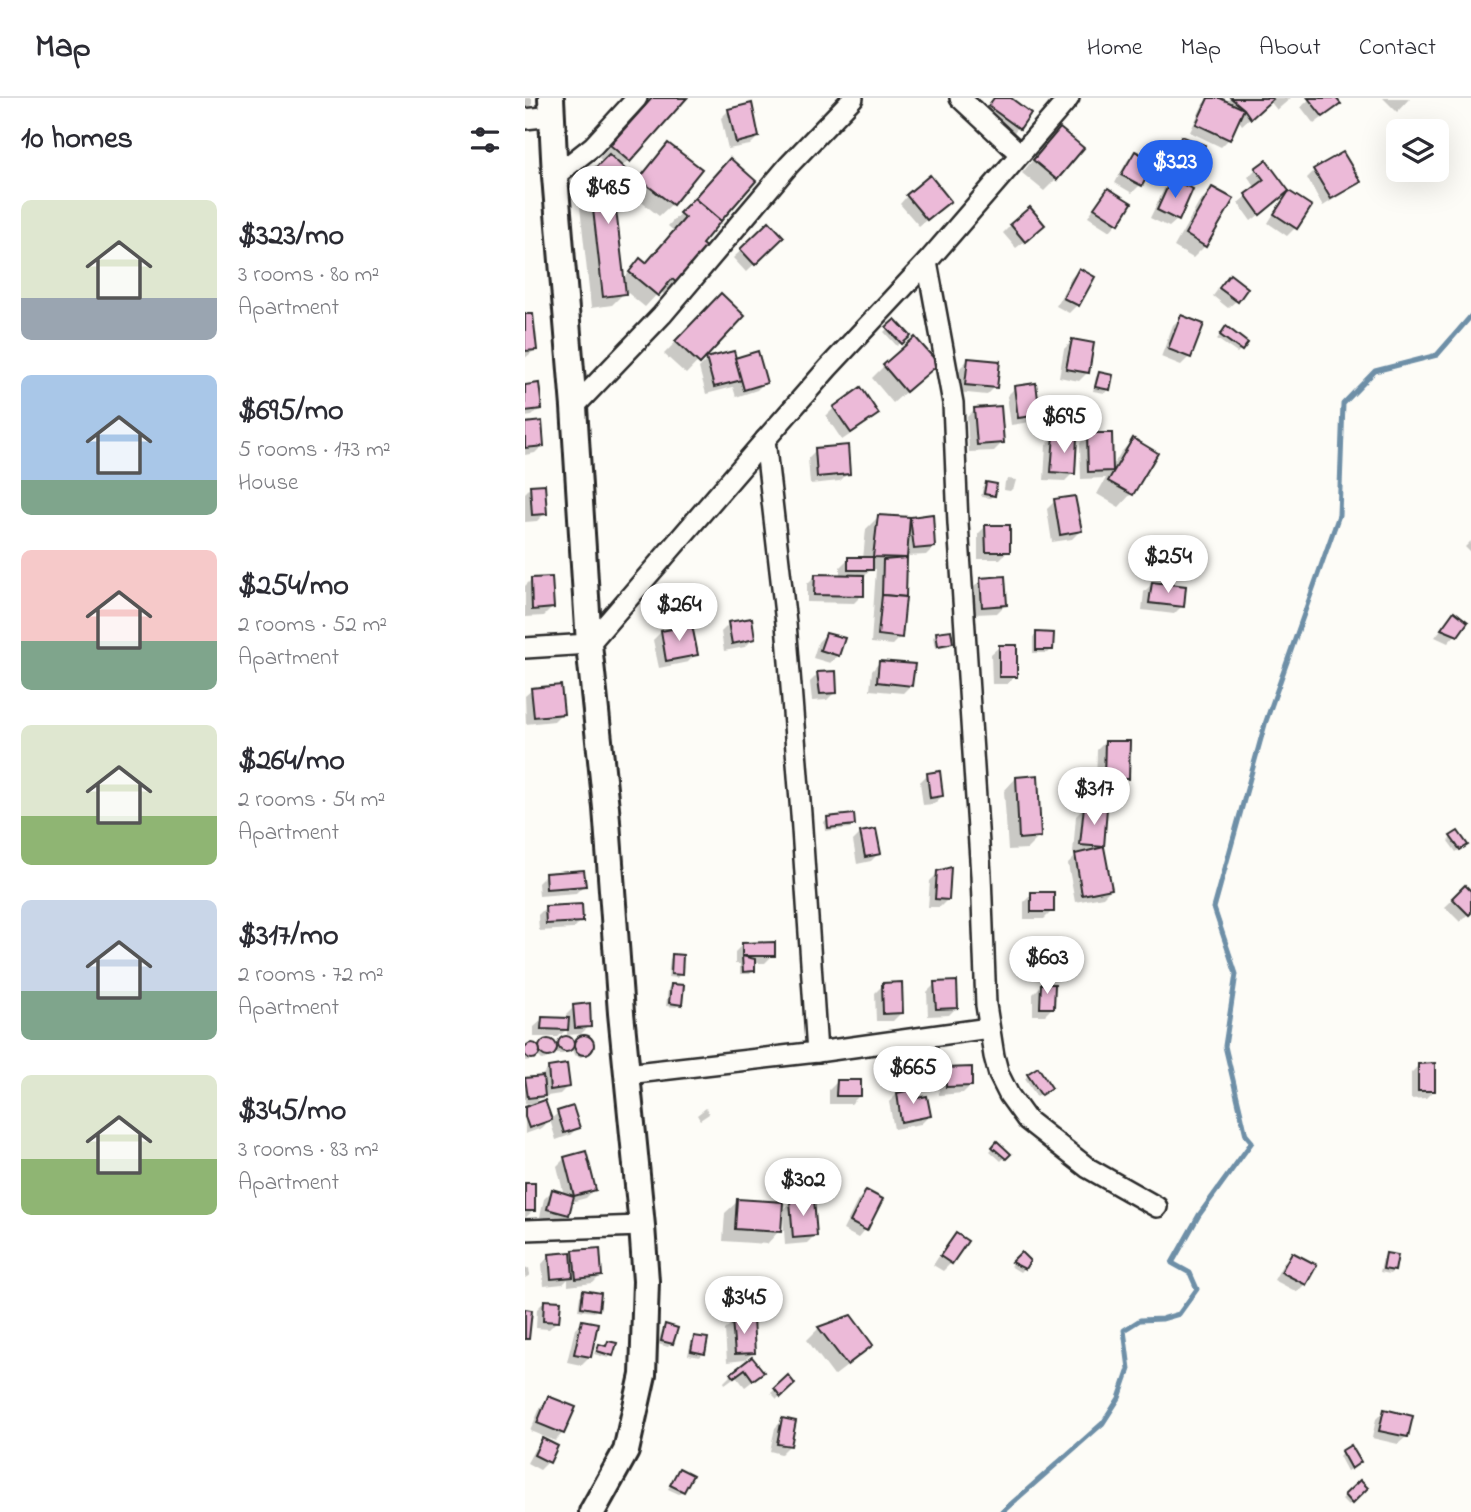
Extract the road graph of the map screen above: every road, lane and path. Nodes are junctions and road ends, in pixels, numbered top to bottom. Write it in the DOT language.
graph roads {
  1 [pos="638,98"];
  2 [pos="853,98"];
  3 [pos="960,98"];
  4 [pos="1069,98"];
  5 [pos="551,107"];
  6 [pos="525,119"];
  7 [pos="1020,154"];
  8 [pos="555,176"];
  9 [pos="927,262"];
  10 [pos="574,407"];
  11 [pos="765,440"];
  12 [pos="589,644"];
  13 [pos="525,648"];
  14 [pos="989,1028"];
  15 [pos="817,1052"];
  16 [pos="627,1074"];
  17 [pos="1157,1207"];
  18 [pos="642,1226"];
  19 [pos="525,1230"];
  20 [pos="592,1512"];
  1 -- 8 [label="street"];
  2 -- 10 [label="street"];
  3 -- 7 [label="street"];
  4 -- 7 [label="street"];
  5 -- 6 [label="street"];
  5 -- 8 [label="main road"];
  7 -- 9 [label="street"];
  8 -- 10 [label="main road"];
  9 -- 11 [label="street"];
  9 -- 14 [label="street"];
  10 -- 12 [label="main road"];
  11 -- 12 [label="street"];
  11 -- 15 [label="street"];
  12 -- 13 [label="street"];
  12 -- 16 [label="main road"];
  14 -- 15 [label="street"];
  14 -- 17 [label="street"];
  15 -- 16 [label="street"];
  16 -- 18 [label="main road"];
  18 -- 19 [label="street"];
  18 -- 20 [label="main road"];
}
